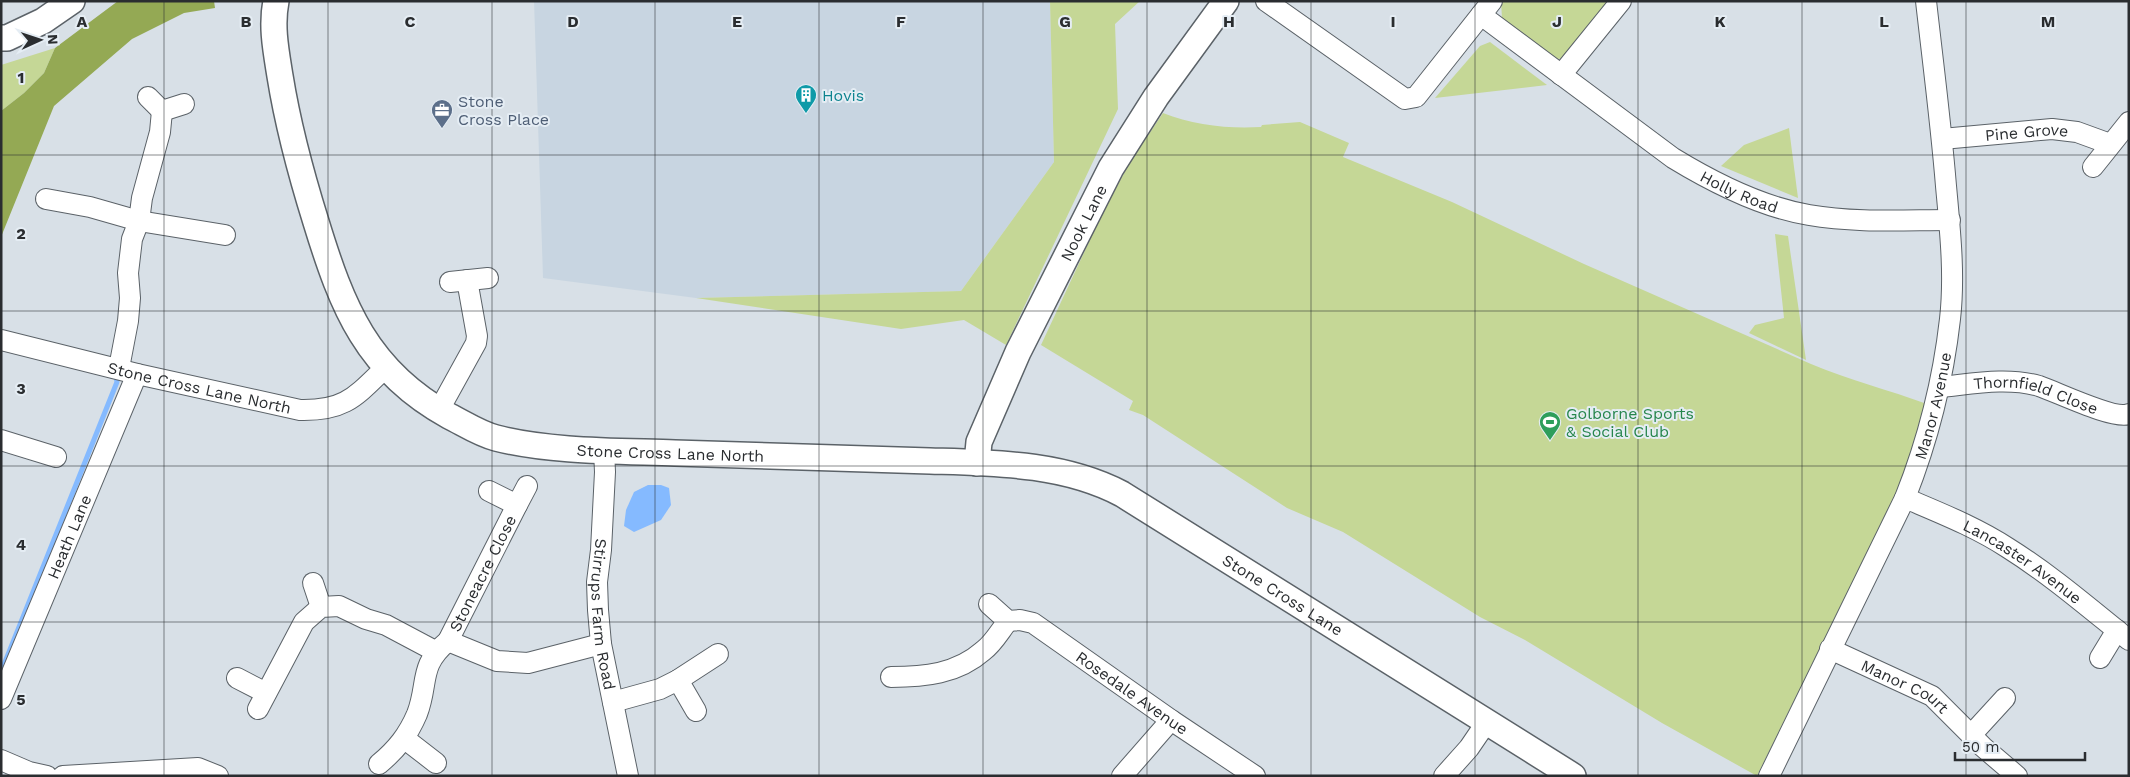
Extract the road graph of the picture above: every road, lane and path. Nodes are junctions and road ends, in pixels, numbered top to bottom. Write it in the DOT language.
graph roads {
  1 [pos="72,1"];
  2 [pos="1226,1"];
  3 [pos="1266,1"];
  4 [pos="1621,1"];
  5 [pos="1926,1"];
  6 [pos="273,5"];
  7 [pos="1486,8"];
  8 [pos="43,21"];
  9 [pos="1,22"];
  10 [pos="1,38"];
  11 [pos="1561,76"];
  12 [pos="184,104"];
  13 [pos="2129,122"];
  14 [pos="1942,139"];
  15 [pos="2110,144"];
  16 [pos="2093,167"];
  17 [pos="46,199"];
  18 [pos="1950,220"];
  19 [pos="139,221"];
  20 [pos="224,235"];
  21 [pos="488,278"];
  22 [pos="1,340"];
  23 [pos="386,367"];
  24 [pos="128,371"];
  25 [pos="1940,387"];
  26 [pos="439,410"];
  27 [pos="2129,414"];
  28 [pos="1,440"];
  29 [pos="604,450"];
  30 [pos="56,457"];
  31 [pos="977,462"];
  32 [pos="527,486"];
  33 [pos="489,491"];
  34 [pos="1905,498"];
  35 [pos="517,505"];
  36 [pos="313,583"];
  37 [pos="989,604"];
  38 [pos="321,607"];
  39 [pos="1008,621"];
  40 [pos="2123,635"];
  41 [pos="601,644"];
  42 [pos="442,646"];
  43 [pos="1830,649"];
  44 [pos="718,654"];
  45 [pos="2100,658"];
  46 [pos="891,677"];
  47 [pos="237,678"];
  48 [pos="678,680"];
  49 [pos="2005,698"];
  50 [pos="1,699"];
  51 [pos="613,702"];
  52 [pos="696,710"];
  53 [pos="1171,720"];
  54 [pos="1486,723"];
  55 [pos="1972,734"];
  56 [pos="404,739"];
  57 [pos="1,760"];
  58 [pos="436,763"];
  59 [pos="380,764"];
  60 [pos="48,776"];
  61 [pos="63,776"];
  62 [pos="218,776"];
  63 [pos="628,776"];
  64 [pos="1122,776"];
  65 [pos="1255,776"];
  66 [pos="1444,776"];
  67 [pos="1573,776"];
  68 [pos="1768,776"];
  69 [pos="2017,776"];
  1 -- 8 [label="street"];
  2 -- 31 [label="street, Nook Lane"];
  3 -- 7 [label="street"];
  4 -- 11 [label="street"];
  5 -- 14 [label="street, Manor Avenue"];
  6 -- 23 [label="street, Stone Cross Lane North"];
  7 -- 11 [label="street, Holly Road"];
  8 -- 9 [label="street"];
  8 -- 10 [label="street"];
  11 -- 18 [label="street, Holly Road"];
  12 -- 19 [label="street, Heath Lane"];
  13 -- 15 [label="street"];
  14 -- 15 [label="street, Pine Grove"];
  14 -- 18 [label="street, Manor Avenue"];
  15 -- 16 [label="street"];
  17 -- 19 [label="street"];
  18 -- 25 [label="street, Manor Avenue"];
  19 -- 20 [label="street"];
  19 -- 24 [label="street, Heath Lane"];
  21 -- 26 [label="street"];
  22 -- 24 [label="street, Stone Cross Lane North"];
  23 -- 24 [label="street, Stone Cross Lane North"];
  23 -- 26 [label="street, Stone Cross Lane North"];
  24 -- 50 [label="street, Heath Lane"];
  25 -- 27 [label="street, Thornfield Close"];
  25 -- 34 [label="street, Manor Avenue"];
  26 -- 29 [label="street, Stone Cross Lane North"];
  28 -- 30 [label="street"];
  29 -- 31 [label="street, Stone Cross Lane North"];
  29 -- 41 [label="street, Stirrups Farm Road"];
  31 -- 54 [label="street, Stone Cross Lane"];
  32 -- 35 [label="street, Stoneacre Close"];
  33 -- 35 [label="street, Stoneacre Close"];
  34 -- 40 [label="street, Lancaster Avenue"];
  34 -- 43 [label="street, Manor Avenue"];
  35 -- 42 [label="street, Stoneacre Close"];
  36 -- 38 [label="street"];
  37 -- 39 [label="street"];
  38 -- 42 [label="street, Stoneacre Close"];
  38 -- 47 [label="street"];
  39 -- 46 [label="street"];
  39 -- 53 [label="street, Rosedale Avenue"];
  40 -- 45 [label="street"];
  41 -- 42 [label="street, Stoneacre Close"];
  41 -- 51 [label="street, Stirrups Farm Road"];
  42 -- 56 [label="street, Stoneacre Close"];
  43 -- 55 [label="street, Manor Court"];
  43 -- 68 [label="street, Manor Avenue"];
  44 -- 48 [label="street"];
  48 -- 51 [label="street"];
  48 -- 52 [label="street"];
  49 -- 55 [label="street"];
  51 -- 63 [label="street, Stirrups Farm Road"];
  53 -- 64 [label="street"];
  53 -- 65 [label="street, Rosedale Avenue"];
  54 -- 66 [label="street"];
  54 -- 67 [label="street, Stone Cross Lane"];
  55 -- 69 [label="street, Manor Court"];
  56 -- 58 [label="street"];
  56 -- 59 [label="street, Stoneacre Close"];
  57 -- 60 [label="street"];
  61 -- 62 [label="street"];
}
